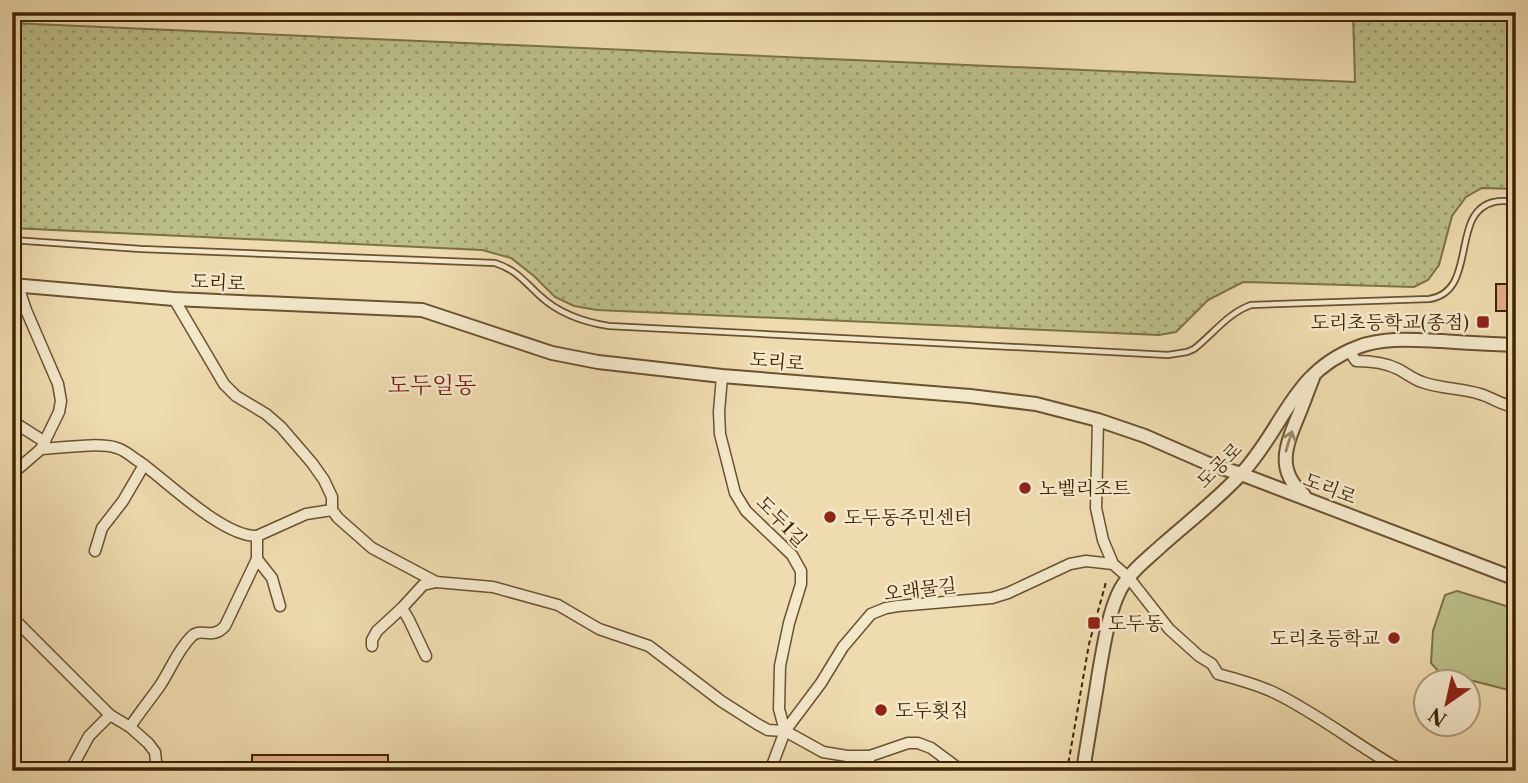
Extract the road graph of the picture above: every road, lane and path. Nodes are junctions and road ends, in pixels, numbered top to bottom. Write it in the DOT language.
graph roads {
  1 [pos="1516,202"];
  2 [pos="12,240"];
  3 [pos="15,285"];
  4 [pos="174,299"];
  5 [pos="1516,345"];
  6 [pos="1349,351"];
  7 [pos="1315,373"];
  8 [pos="722,376"];
  9 [pos="1516,407"];
  10 [pos="1098,420"];
  11 [pos="12,421"];
  12 [pos="43,446"];
  13 [pos="144,465"];
  14 [pos="12,474"];
  15 [pos="1241,474"];
  16 [pos="1309,500"];
  17 [pos="332,510"];
  18 [pos="257,536"];
  19 [pos="94,551"];
  20 [pos="257,559"];
  21 [pos="1112,564"];
  22 [pos="1129,578"];
  23 [pos="1516,579"];
  24 [pos="436,582"];
  25 [pos="1106,582"];
  26 [pos="280,606"];
  27 [pos="402,608"];
  28 [pos="12,617"];
  29 [pos="372,646"];
  30 [pos="426,656"];
  31 [pos="110,715"];
  32 [pos="130,727"];
  33 [pos="785,731"];
  34 [pos="870,756"];
  35 [pos="958,770"];
  36 [pos="70,771"];
  37 [pos="157,771"];
  38 [pos="770,771"];
  39 [pos="866,771"];
  40 [pos="1067,771"];
  41 [pos="1083,771"];
  42 [pos="1406,771"];
  1 -- 2 [label="lane"];
  3 -- 4 [label="street, 도리로"];
  3 -- 12 [label="street"];
  4 -- 8 [label="street, 도리로"];
  4 -- 17 [label="street"];
  5 -- 6 [label="street, 도공로"];
  6 -- 7 [label="street, 도공로"];
  6 -- 9 [label="street"];
  7 -- 15 [label="street, 도공로"];
  16 -- 7 [label="street, one-way"];
  8 -- 10 [label="street, 도리로"];
  8 -- 33 [label="street, 도두1길"];
  10 -- 15 [label="street, 도리로"];
  10 -- 21 [label="street"];
  11 -- 12 [label="street"];
  12 -- 13 [label="street"];
  12 -- 14 [label="street"];
  13 -- 18 [label="street"];
  13 -- 19 [label="street"];
  15 -- 16 [label="street, 도리로"];
  15 -- 22 [label="street, 도공로"];
  16 -- 23 [label="street, 도리로"];
  17 -- 18 [label="street"];
  17 -- 24 [label="street"];
  18 -- 20 [label="street"];
  20 -- 26 [label="street"];
  20 -- 32 [label="street"];
  21 -- 22 [label="street"];
  21 -- 33 [label="street, 오래물길"];
  22 -- 41 [label="street, 도공로"];
  22 -- 42 [label="street"];
  24 -- 27 [label="street"];
  24 -- 33 [label="street"];
  25 -- 40 [label="path"];
  27 -- 29 [label="street"];
  27 -- 30 [label="street"];
  28 -- 31 [label="street"];
  31 -- 32 [label="street"];
  31 -- 36 [label="street"];
  32 -- 37 [label="street"];
  33 -- 34 [label="street"];
  33 -- 38 [label="street"];
  34 -- 35 [label="street"];
  34 -- 39 [label="street"];
}
